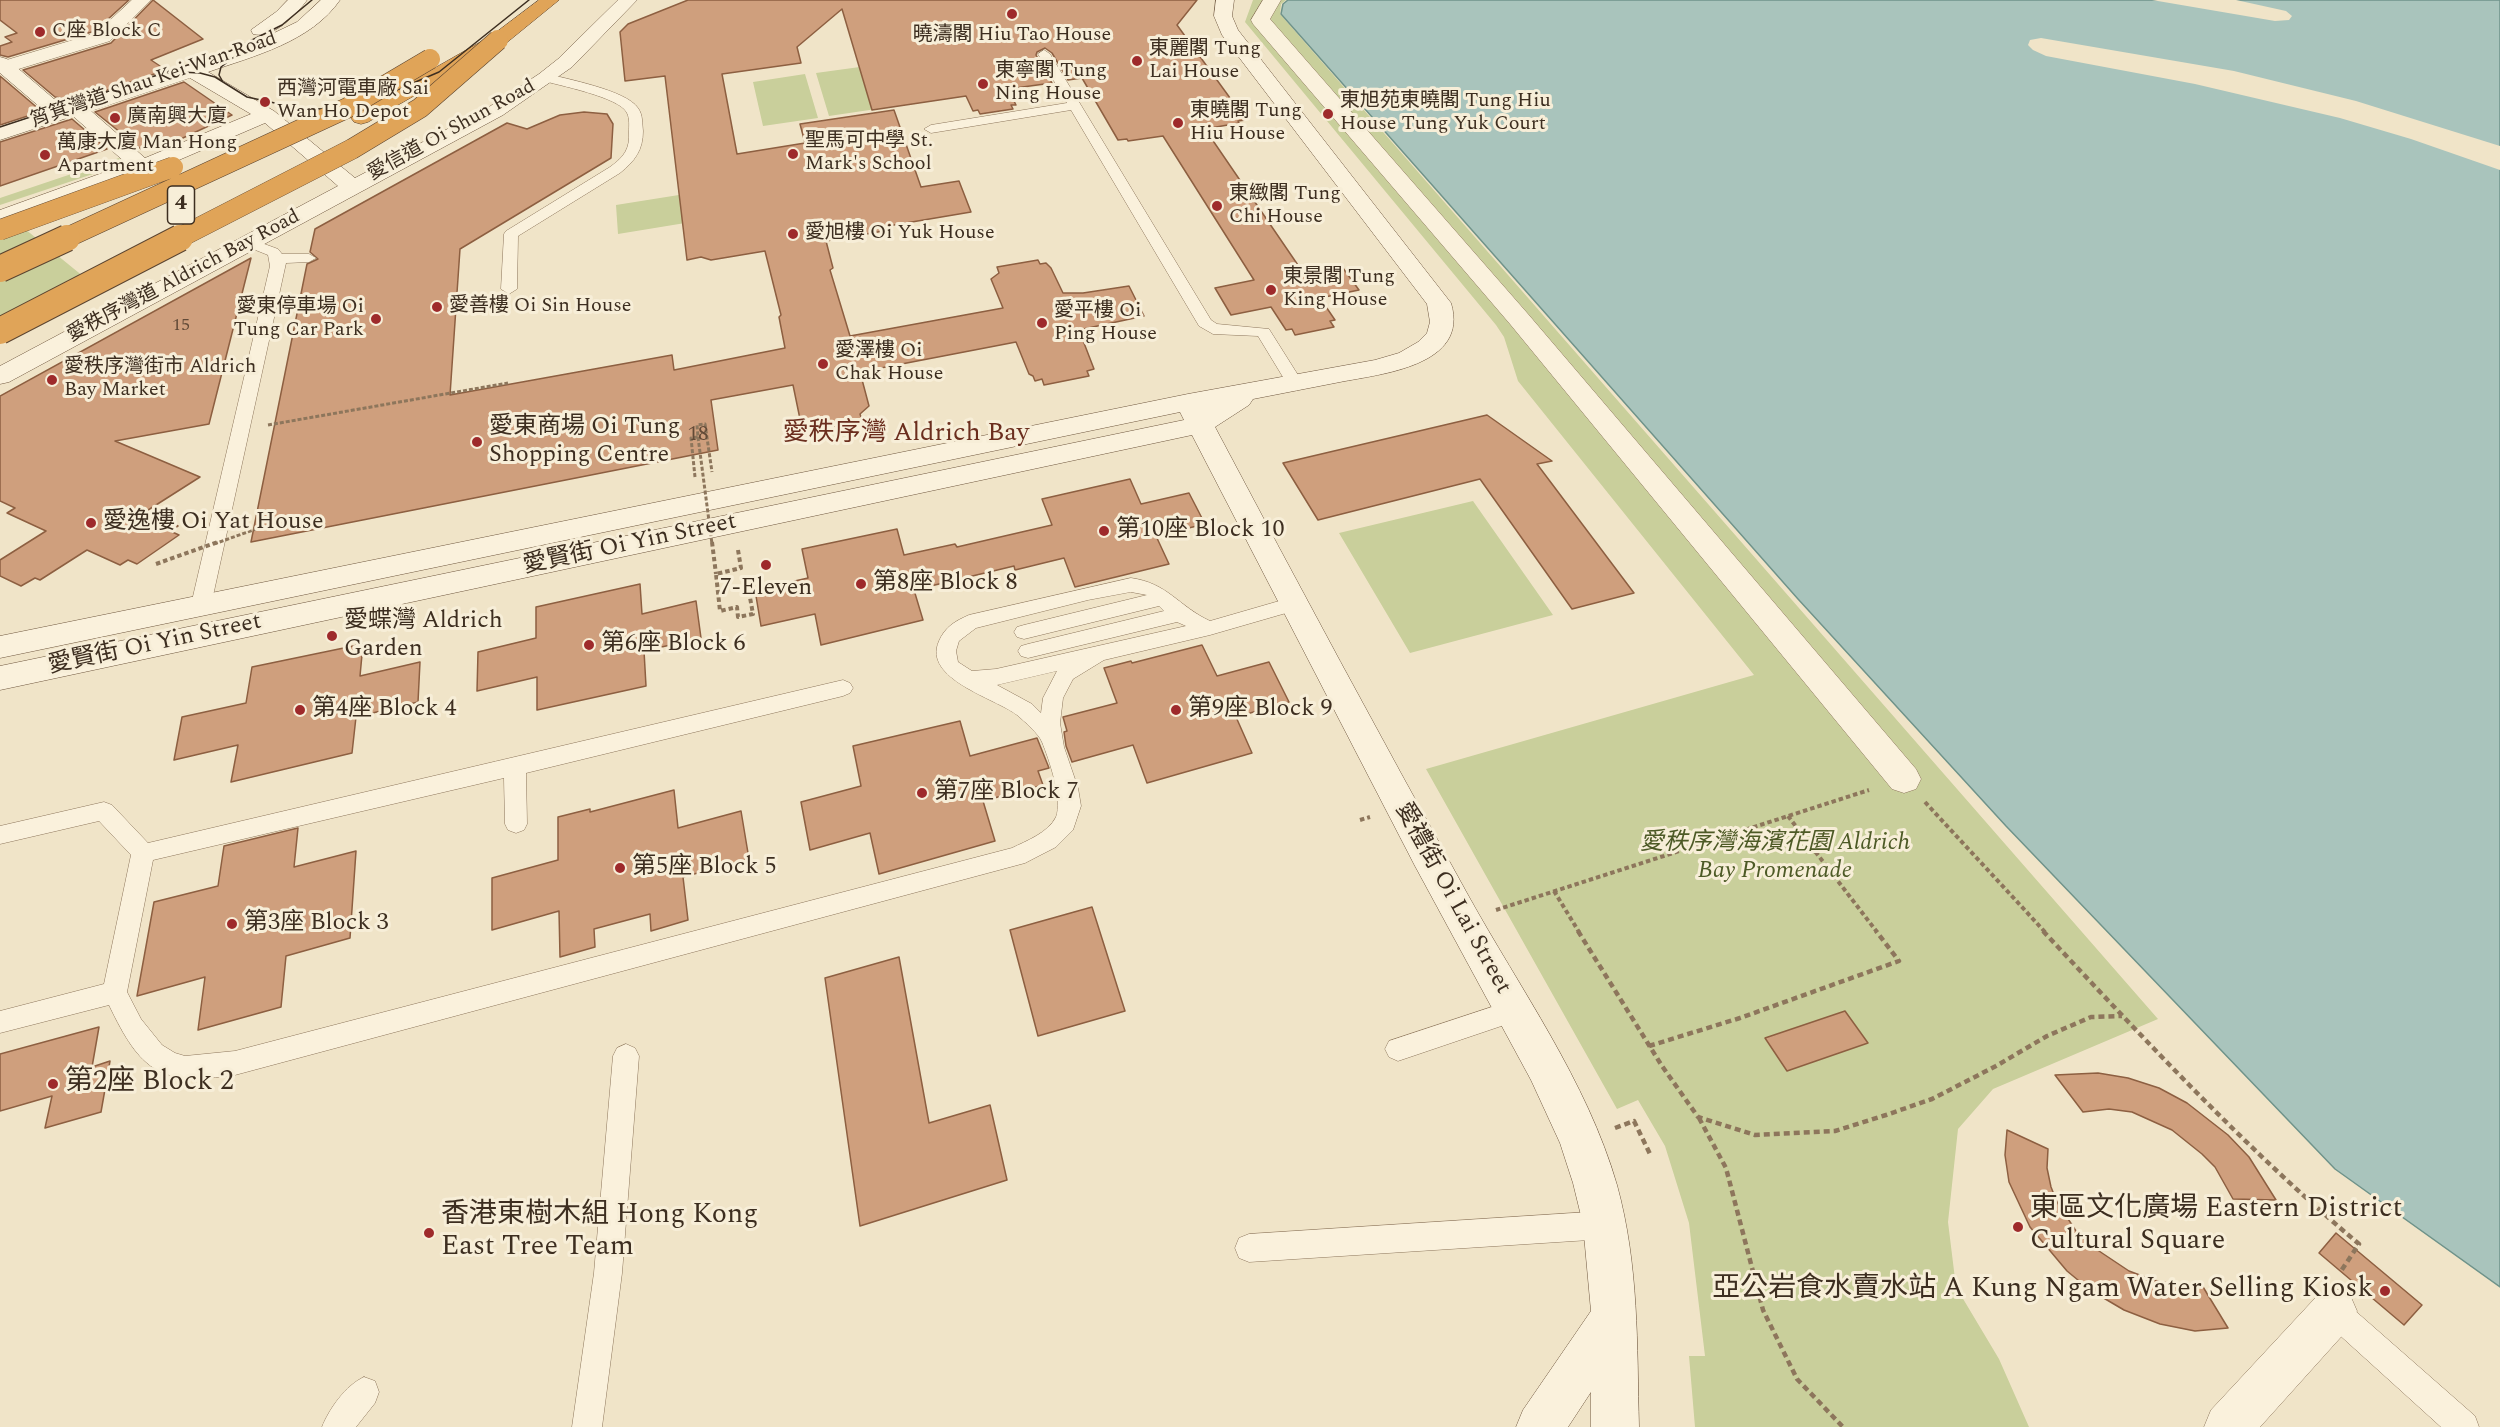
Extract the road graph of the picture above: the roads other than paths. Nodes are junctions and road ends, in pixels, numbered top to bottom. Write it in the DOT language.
graph roads {
  1 [pos="142,0"];
  2 [pos="298,0"];
  3 [pos="332,0"];
  4 [pos="550,0"];
  5 [pos="604,0"];
  6 [pos="628,0"];
  7 [pos="1225,0"];
  8 [pos="1272,0"];
  9 [pos="498,40"];
  10 [pos="450,46"];
  11 [pos="1044,54"];
  12 [pos="430,59"];
  13 [pos="2,65"];
  14 [pos="193,71"];
  15 [pos="545,78"];
  16 [pos="48,104"];
  17 [pos="1075,106"];
  18 [pos="77,109"];
  19 [pos="267,115"];
  20 [pos="361,118"];
  21 [pos="0,119"];
  22 [pos="931,129"];
  23 [pos="0,134"];
  24 [pos="143,167"];
  25 [pos="345,181"];
  26 [pos="0,218"];
  27 [pos="0,230"];
  28 [pos="248,242"];
  29 [pos="309,258"];
  30 [pos="278,259"];
  31 [pos="0,269"];
  32 [pos="509,289"];
  33 [pos="0,291"];
  34 [pos="0,315"];
  35 [pos="0,331"];
  36 [pos="0,356"];
  37 [pos="0,376"];
  38 [pos="1295,383"];
  39 [pos="1194,413"];
  40 [pos="1164,598"];
  41 [pos="1293,604"];
  42 [pos="201,605"];
  43 [pos="1181,614"];
  44 [pos="983,620"];
  45 [pos="1207,628"];
  46 [pos="1026,641"];
  47 [pos="0,647"];
  48 [pos="1098,654"];
  49 [pos="999,676"];
  50 [pos="0,678"];
  51 [pos="972,678"];
  52 [pos="843,688"];
  53 [pos="1050,736"];
  54 [pos="515,767"];
  55 [pos="1904,779"];
  56 [pos="516,824"];
  57 [pos="0,835"];
  58 [pos="143,854"];
  59 [pos="115,992"];
  60 [pos="1513,1011"];
  61 [pos="0,1022"];
  62 [pos="1398,1049"];
  63 [pos="626,1056"];
  64 [pos="1605,1225"];
  65 [pos="1250,1248"];
  66 [pos="2333,1295"];
  67 [pos="1613,1319"];
  68 [pos="364,1392"];
  69 [pos="338,1427"];
  70 [pos="588,1427"];
  71 [pos="1540,1427"];
  72 [pos="1615,1427"];
  73 [pos="2228,1427"];
  74 [pos="2464,1427"];
  1 -- 13 [label="street"];
  2 -- 16 [label="street, 筲箕灣道 Shau Kei Wan Road"];
  3 -- 14 [label="street, 筲箕灣道 Shau Kei Wan Road"];
  4 -- 9 [label="highway, 4"];
  5 -- 25 [label="street, 愛信道 Oi Shun Road"];
  6 -- 15 [label="street, 愛信道 Oi Shun Road"];
  7 -- 38 [label="street, 愛賢街 Oi Yin Street"];
  8 -- 55 [label="street"];
  9 -- 20 [label="highway, 4, bridge"];
  9 -- 35 [label="highway, bridge"];
  10 -- 12 [label="highway, 4"];
  11 -- 17 [label="lane"];
  12 -- 27 [label="highway, bridge"];
  12 -- 31 [label="highway, 4, bridge"];
  13 -- 16 [label="street"];
  14 -- 18 [label="street, 筲箕灣道 Shau Kei Wan Road"];
  14 -- 19 [label="street"];
  15 -- 25 [label="street, 愛信道 Oi Shun Road"];
  15 -- 32 [label="lane"];
  16 -- 18 [label="street"];
  16 -- 21 [label="street, 筲箕灣道 Shau Kei Wan Road"];
  17 -- 22 [label="lane"];
  17 -- 38 [label="lane"];
  18 -- 23 [label="street, 筲箕灣道 Shau Kei Wan Road"];
  18 -- 24 [label="street"];
  19 -- 24 [label="street"];
  19 -- 25 [label="street"];
  20 -- 33 [label="highway, 4"];
  20 -- 34 [label="highway"];
  24 -- 26 [label="street"];
  25 -- 28 [label="street, 愛秩序灣道 Aldrich Bay Road"];
  25 -- 36 [label="street, 愛秩序灣道 Aldrich Bay Road"];
  28 -- 30 [label="lane"];
  28 -- 37 [label="street, 愛秩序灣道 Aldrich Bay Road"];
  29 -- 30 [label="lane"];
  30 -- 42 [label="lane"];
  38 -- 39 [label="street, 愛賢街 Oi Yin Street"];
  39 -- 41 [label="street, 愛禮街 Oi Lai Street"];
  39 -- 42 [label="street, 愛賢街 Oi Yin Street"];
  39 -- 50 [label="street, 愛賢街 Oi Yin Street"];
  40 -- 43 [label="lane"];
  40 -- 44 [label="lane"];
  40 -- 46 [label="lane"];
  41 -- 45 [label="lane"];
  41 -- 60 [label="street, 愛禮街 Oi Lai Street"];
  42 -- 47 [label="street, 愛賢街 Oi Yin Street"];
  43 -- 45 [label="lane"];
  43 -- 46 [label="lane"];
  44 -- 46 [label="lane"];
  44 -- 51 [label="lane"];
  45 -- 48 [label="lane"];
  46 -- 49 [label="lane"];
  48 -- 49 [label="lane"];
  48 -- 53 [label="lane"];
  49 -- 51 [label="lane"];
  51 -- 53 [label="lane"];
  52 -- 54 [label="lane"];
  53 -- 59 [label="lane"];
  54 -- 56 [label="lane"];
  54 -- 58 [label="lane"];
  57 -- 58 [label="lane"];
  58 -- 59 [label="lane"];
  59 -- 61 [label="lane"];
  60 -- 62 [label="lane"];
  60 -- 64 [label="street, 愛禮街 Oi Lai Street"];
  63 -- 70 [label="lane"];
  64 -- 65 [label="lane"];
  64 -- 67 [label="street, 愛禮街 Oi Lai Street"];
  66 -- 73 [label="street"];
  66 -- 74 [label="lane"];
  67 -- 71 [label="street"];
  67 -- 72 [label="street, 愛禮街 Oi Lai Street"];
  68 -- 69 [label="lane"];
}
